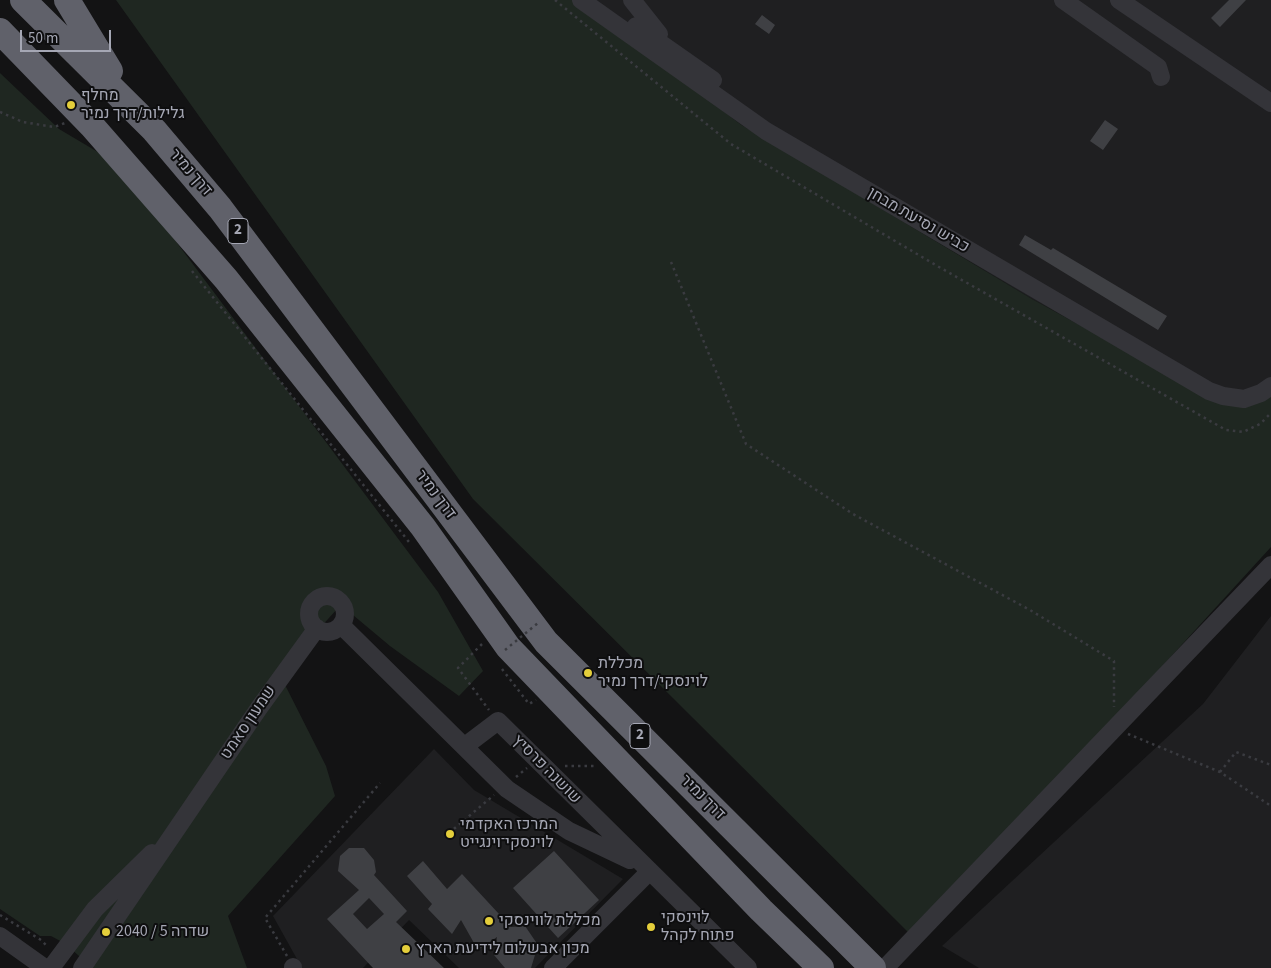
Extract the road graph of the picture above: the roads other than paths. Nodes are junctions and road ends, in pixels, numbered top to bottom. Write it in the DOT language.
graph roads {
  1 [pos="13,0"];
  2 [pos="23,0"];
  3 [pos="67,0"];
  4 [pos="632,0"];
  5 [pos="1063,0"];
  6 [pos="1119,0"];
  7 [pos="588,1"];
  8 [pos="0,4"];
  9 [pos="2,35"];
  10 [pos="671,48"];
  11 [pos="1161,77"];
  12 [pos="1271,103"];
  13 [pos="154,130"];
  14 [pos="1271,376"];
  15 [pos="1271,386"];
  16 [pos="1271,565"];
  17 [pos="341,625"];
  18 [pos="317,628"];
  19 [pos="465,746"];
  20 [pos="183,820"];
  21 [pos="645,869"];
  22 [pos="0,936"];
  23 [pos="51,964"];
  24 [pos="82,968"];
  25 [pos="552,968"];
  26 [pos="748,968"];
  27 [pos="821,968"];
  28 [pos="873,968"];
  29 [pos="885,968"];
  1 -- 8 [label="highway"];
  2 -- 13 [label="highway, דרך נמיר / 2"];
  3 -- 13 [label="highway"];
  4 -- 10 [label="street"];
  5 -- 11 [label="street"];
  6 -- 12 [label="street"];
  7 -- 10 [label="street, כביש נסיעת מבחן"];
  7 -- 15 [label="street, כביש נסיעת מבחן"];
  9 -- 27 [label="highway, דרך נמיר / 2"];
  10 -- 14 [label="street, כביש נסיעת מבחן"];
  13 -- 28 [label="highway, דרך נמיר / 2"];
  16 -- 29 [label="street"];
  17 -- 18 [label="street"];
  17 -- 18 [label="street"];
  17 -- 19 [label="street"];
  18 -- 20 [label="street, שמעון סאמט"];
  19 -- 21 [label="street"];
  19 -- 21 [label="street, שושנה פרסיץ"];
  20 -- 23 [label="street, שמעון סאמט"];
  20 -- 24 [label="street, שמעון סאמט"];
  21 -- 25 [label="street"];
  21 -- 26 [label="street, שושנה פרסיץ"];
  22 -- 23 [label="street"];
}
